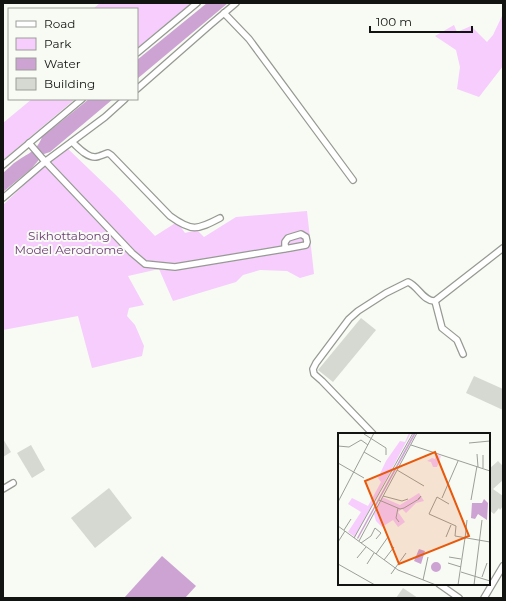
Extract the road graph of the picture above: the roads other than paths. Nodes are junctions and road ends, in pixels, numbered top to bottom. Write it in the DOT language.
graph roads {
  1 [pos="197,3"];
  2 [pos="236,3"];
  3 [pos="224,13"];
  4 [pos="138,52"];
  5 [pos="138,88"];
  6 [pos="81,100"];
  7 [pos="125,100"];
  8 [pos="72,142"];
  9 [pos="31,145"];
  10 [pos="44,160"];
  11 [pos="3,165"];
  12 [pos="353,180"];
  13 [pos="3,198"];
  14 [pos="220,218"];
  15 [pos="503,248"];
  16 [pos="285,249"];
  17 [pos="434,301"];
  18 [pos="463,354"];
  19 [pos="372,433"];
  20 [pos="14,483"];
  21 [pos="3,489"];
  22 [pos="503,566"];
  23 [pos="440,585"];
  24 [pos="459,598"];
  25 [pos="484,598"];
  1 -- 4 [label="street"];
  2 -- 3 [label="street"];
  3 -- 5 [label="street"];
  3 -- 12 [label="street"];
  6 -- 9 [label="street"];
  7 -- 8 [label="street"];
  8 -- 10 [label="street"];
  8 -- 14 [label="street"];
  9 -- 10 [label="street"];
  9 -- 11 [label="street"];
  10 -- 13 [label="street"];
  10 -- 16 [label="street"];
  15 -- 17 [label="street"];
  17 -- 18 [label="street"];
  17 -- 19 [label="street"];
  20 -- 21 [label="street"];
  22 -- 25 [label="street"];
  23 -- 24 [label="street"];
}
